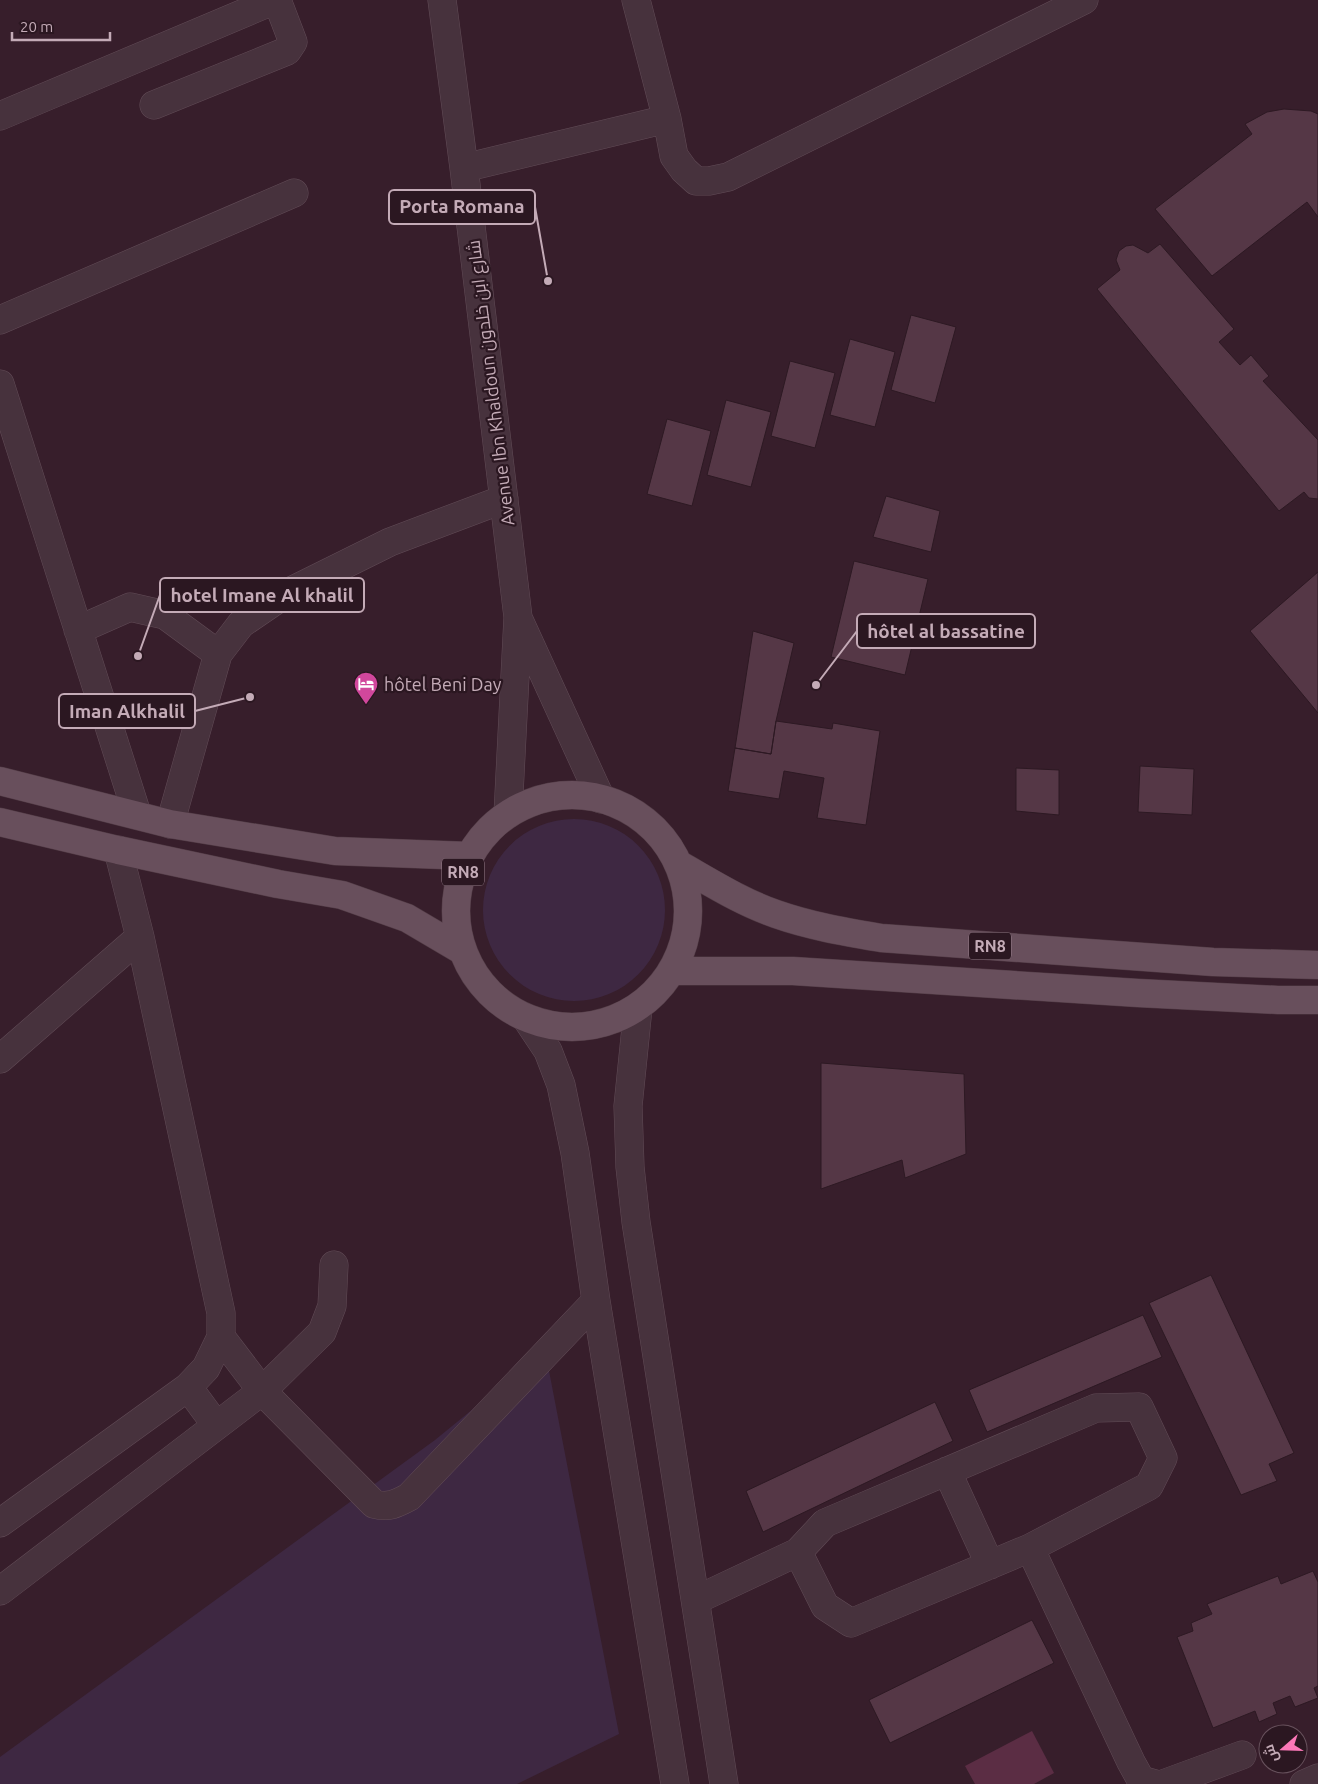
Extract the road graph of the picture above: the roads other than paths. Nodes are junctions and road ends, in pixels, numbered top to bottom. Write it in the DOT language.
graph roads {
  1 [pos="276,0"];
  2 [pos="442,0"];
  3 [pos="636,0"];
  4 [pos="1084,0"];
  5 [pos="154,105"];
  6 [pos="0,116"];
  7 [pos="667,119"];
  8 [pos="464,168"];
  9 [pos="294,192"];
  10 [pos="0,320"];
  11 [pos="0,386"];
  12 [pos="504,499"];
  13 [pos="518,617"];
  14 [pos="78,630"];
  15 [pos="218,654"];
  16 [pos="0,781"];
  17 [pos="601,799"];
  18 [pos="137,814"];
  19 [pos="508,814"];
  20 [pos="0,822"];
  21 [pos="170,824"];
  22 [pos="118,850"];
  23 [pos="470,856"];
  24 [pos="678,864"];
  25 [pos="140,937"];
  26 [pos="463,951"];
  27 [pos="1318,965"];
  28 [pos="672,971"];
  29 [pos="1318,1000"];
  30 [pos="638,1008"];
  31 [pos="526,1018"];
  32 [pos="0,1059"];
  33 [pos="334,1265"];
  34 [pos="596,1300"];
  35 [pos="222,1337"];
  36 [pos="188,1387"];
  37 [pos="262,1391"];
  38 [pos="216,1425"];
  39 [pos="947,1471"];
  40 [pos="0,1523"];
  41 [pos="1030,1548"];
  42 [pos="798,1552"];
  43 [pos="990,1565"];
  44 [pos="0,1591"];
  45 [pos="696,1600"];
  46 [pos="1242,1755"];
  47 [pos="1318,1778"];
  48 [pos="675,1784"];
  49 [pos="724,1784"];
  50 [pos="1156,1784"];
  51 [pos="1163,1784"];
  52 [pos="1304,1784"];
  1 -- 5 [label="street"];
  1 -- 6 [label="street"];
  2 -- 8 [label="street, Avenue Ibn Khaldoun شارع ابن خلدون"];
  3 -- 7 [label="street"];
  4 -- 7 [label="street"];
  7 -- 8 [label="street"];
  8 -- 12 [label="street, Avenue Ibn Khaldoun شارع ابن خلدون"];
  9 -- 10 [label="street"];
  11 -- 14 [label="street"];
  12 -- 13 [label="street, Avenue Ibn Khaldoun شارع ابن خلدون"];
  12 -- 15 [label="street"];
  13 -- 17 [label="street"];
  13 -- 19 [label="street"];
  14 -- 15 [label="street"];
  14 -- 18 [label="street"];
  15 -- 21 [label="street"];
  16 -- 18 [label="main road, RN8"];
  17 -- 19 [label="main road, RN8"];
  17 -- 24 [label="main road, RN8"];
  18 -- 21 [label="main road, RN8"];
  19 -- 23 [label="main road, RN8"];
  20 -- 22 [label="main road"];
  21 -- 23 [label="main road, RN8"];
  22 -- 25 [label="street"];
  22 -- 26 [label="main road"];
  23 -- 26 [label="main road, RN8"];
  24 -- 27 [label="main road, RN8"];
  24 -- 28 [label="main road, RN8"];
  25 -- 32 [label="street"];
  25 -- 35 [label="street"];
  26 -- 31 [label="main road, RN8"];
  28 -- 29 [label="main road, RN8"];
  28 -- 30 [label="main road, RN8"];
  30 -- 31 [label="main road, RN8"];
  30 -- 45 [label="street"];
  31 -- 34 [label="street"];
  33 -- 37 [label="street"];
  34 -- 37 [label="street"];
  34 -- 48 [label="street"];
  35 -- 36 [label="street"];
  35 -- 37 [label="street"];
  36 -- 38 [label="street"];
  36 -- 40 [label="street"];
  37 -- 38 [label="street"];
  38 -- 44 [label="street"];
  39 -- 41 [label="street"];
  39 -- 42 [label="street"];
  39 -- 43 [label="street"];
  41 -- 43 [label="street"];
  41 -- 50 [label="street"];
  42 -- 43 [label="street"];
  42 -- 45 [label="street"];
  45 -- 49 [label="street"];
  46 -- 51 [label="street"];
  47 -- 52 [label="street"];
}
